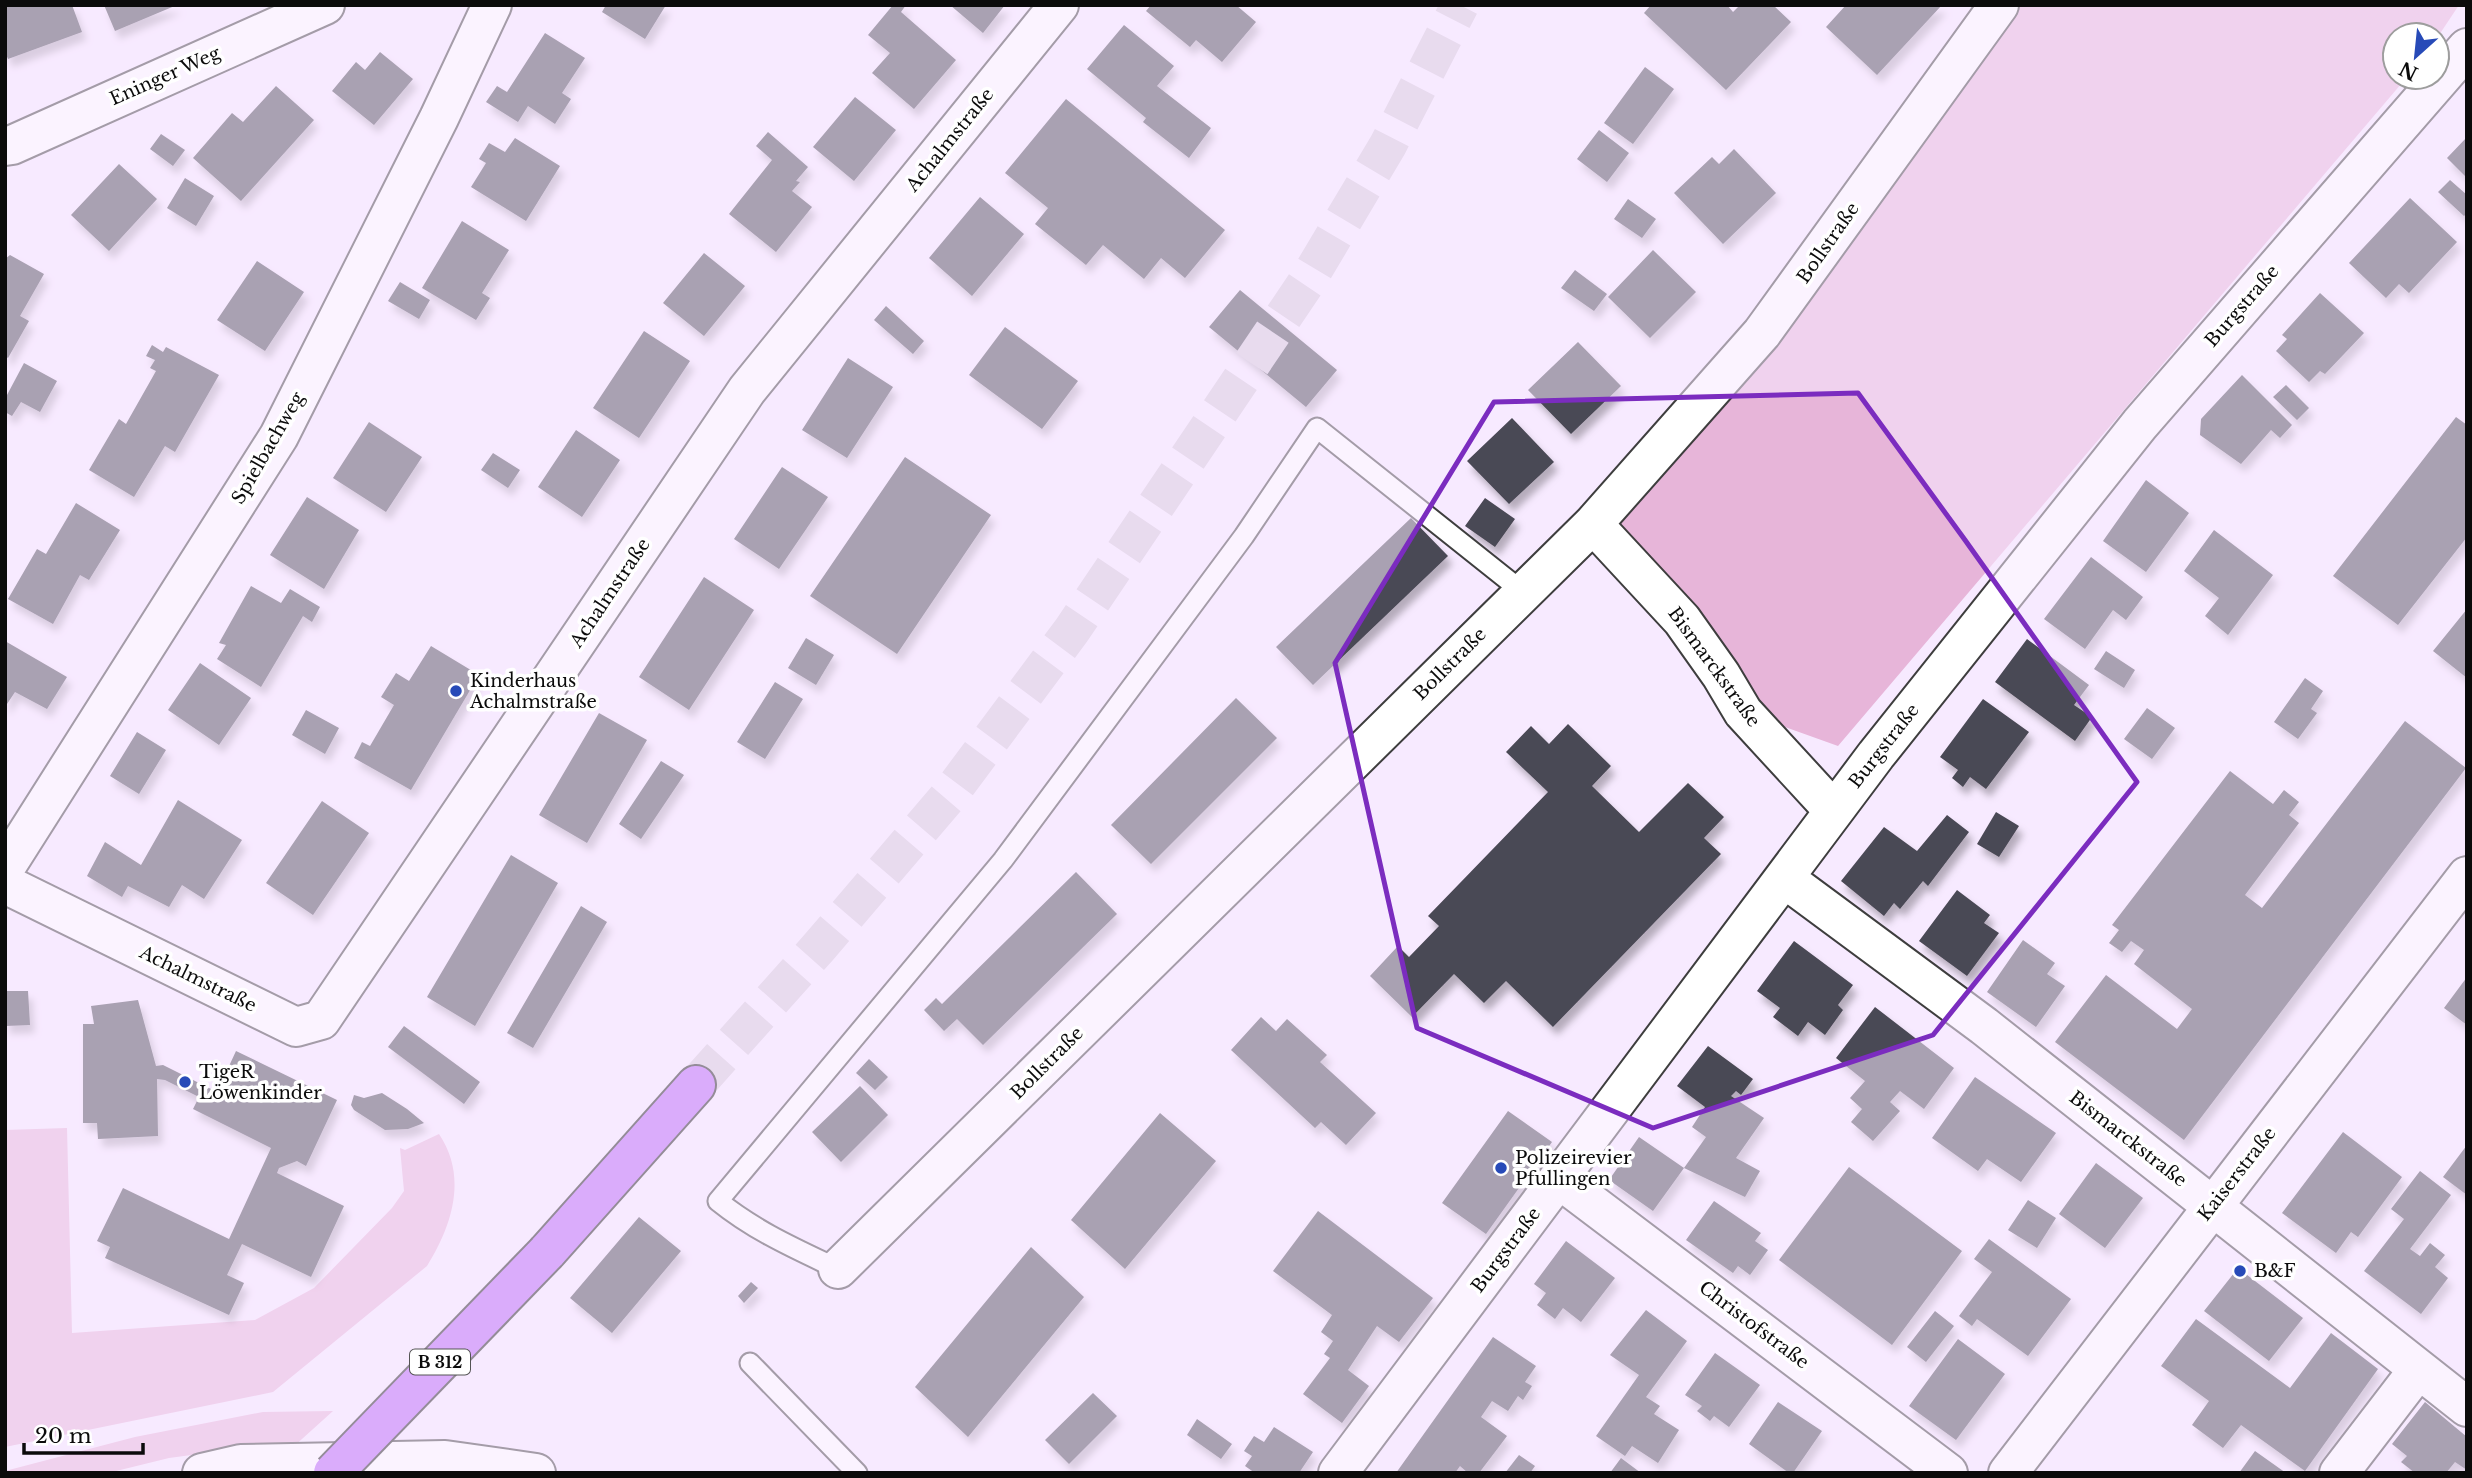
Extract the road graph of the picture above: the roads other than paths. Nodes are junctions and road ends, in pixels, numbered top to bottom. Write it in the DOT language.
graph roads {
  1 [pos="325,5"];
  2 [pos="492,5"];
  3 [pos="1059,5"];
  4 [pos="1999,5"];
  5 [pos="2467,48"];
  6 [pos="8,148"];
  7 [pos="1592,524"];
  8 [pos="1523,592"];
  9 [pos="1834,811"];
  10 [pos="5,869"];
  11 [pos="2467,876"];
  12 [pos="1784,878"];
  13 [pos="5,884"];
  14 [pos="696,1085"];
  15 [pos="1559,1179"];
  16 [pos="2213,1205"];
  17 [pos="838,1269"];
  18 [pos="750,1363"];
  19 [pos="2418,1370"];
  20 [pos="2467,1407"];
  21 [pos="1343,1471"];
  22 [pos="202,1473"];
  23 [pos="333,1473"];
  24 [pos="536,1473"];
  25 [pos="857,1473"];
  26 [pos="1948,1473"];
  27 [pos="2008,1473"];
  28 [pos="2339,1473"];
  1 -- 6 [label="street, Eninger Weg"];
  2 -- 10 [label="street, Spielbachweg"];
  3 -- 13 [label="street, Achalmstraße"];
  4 -- 7 [label="street, Bollstraße"];
  5 -- 9 [label="street, Burgstraße"];
  7 -- 8 [label="street, Bollstraße"];
  7 -- 9 [label="street, Bismarckstraße"];
  8 -- 17 [label="street, Bollstraße"];
  8 -- 17 [label="lane"];
  9 -- 12 [label="street, Burgstraße"];
  11 -- 16 [label="street, Kaiserstraße"];
  12 -- 15 [label="street, Burgstraße"];
  12 -- 16 [label="street, Bismarckstraße"];
  14 -- 23 [label="main road, B 312, bridge"];
  15 -- 21 [label="street, Burgstraße"];
  15 -- 26 [label="street, Christofstraße"];
  16 -- 19 [label="street, Bismarckstraße"];
  16 -- 27 [label="street, Kaiserstraße"];
  18 -- 25 [label="lane"];
  19 -- 20 [label="street, Bismarckstraße"];
  19 -- 28 [label="street"];
  22 -- 24 [label="street"];
}
